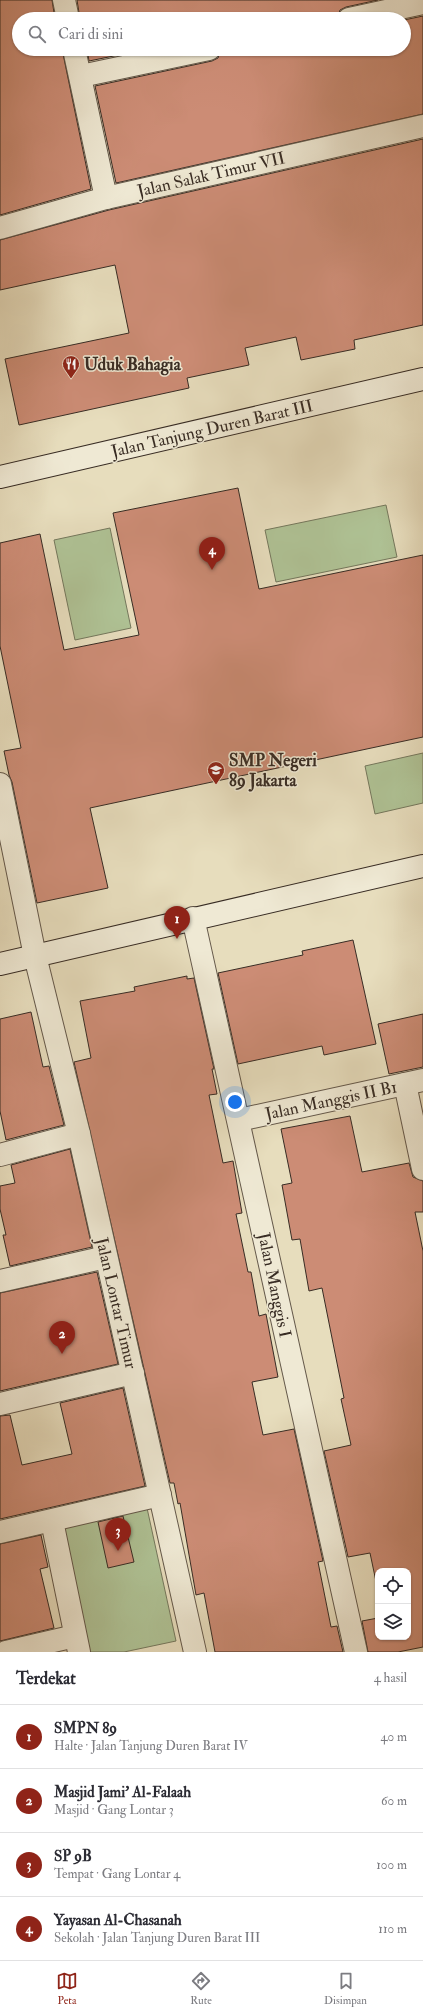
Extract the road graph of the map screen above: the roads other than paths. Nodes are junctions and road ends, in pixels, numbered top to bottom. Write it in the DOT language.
graph roads {
  1 [pos="64,0"];
  2 [pos="423,3"];
  3 [pos="67,12"];
  4 [pos="381,12"];
  5 [pos="76,56"];
  6 [pos="176,56"];
  7 [pos="80,76"];
  8 [pos="423,126"];
  9 [pos="106,198"];
  10 [pos="0,228"];
  11 [pos="423,379"];
  12 [pos="1,472"];
  13 [pos="0,784"];
  14 [pos="423,866"];
  15 [pos="193,918"];
  16 [pos="35,956"];
  17 [pos="0,964"];
  18 [pos="414,1082"];
  19 [pos="238,1120"];
  20 [pos="79,1134"];
  21 [pos="0,1155"];
  22 [pos="423,1169"];
  23 [pos="106,1257"];
  24 [pos="0,1281"];
  25 [pos="133,1373"];
  26 [pos="0,1404"];
  27 [pos="160,1495"];
  28 [pos="52,1521"];
  29 [pos="0,1532"];
  30 [pos="77,1644"];
  31 [pos="6,1652"];
  32 [pos="195,1652"];
  33 [pos="356,1652"];
  1 -- 3 [label="street"];
  2 -- 4 [label="street"];
  5 -- 7 [label="street"];
  6 -- 7 [label="street"];
  7 -- 9 [label="street"];
  8 -- 9 [label="street, Jalan Salak Timur VII"];
  9 -- 10 [label="street, Jalan Salak Timur VII"];
  11 -- 12 [label="street, Jalan Tanjung Duren Barat III"];
  13 -- 16 [label="street, Jalan Lontar Timur"];
  14 -- 15 [label="street"];
  15 -- 16 [label="street"];
  15 -- 19 [label="street, Jalan Manggis I"];
  16 -- 17 [label="street"];
  16 -- 20 [label="street, Jalan Lontar Timur"];
  18 -- 19 [label="street, Jalan Manggis II B1"];
  18 -- 22 [label="street"];
  19 -- 33 [label="street, Jalan Manggis I"];
  20 -- 21 [label="street"];
  20 -- 23 [label="street, Jalan Lontar Timur"];
  23 -- 24 [label="street"];
  23 -- 25 [label="street, Jalan Lontar Timur"];
  25 -- 26 [label="street"];
  25 -- 27 [label="street, Jalan Lontar Timur"];
  27 -- 28 [label="street"];
  27 -- 32 [label="street, Jalan Lontar Timur"];
  28 -- 29 [label="street"];
  28 -- 30 [label="street"];
  30 -- 31 [label="street"];
}
